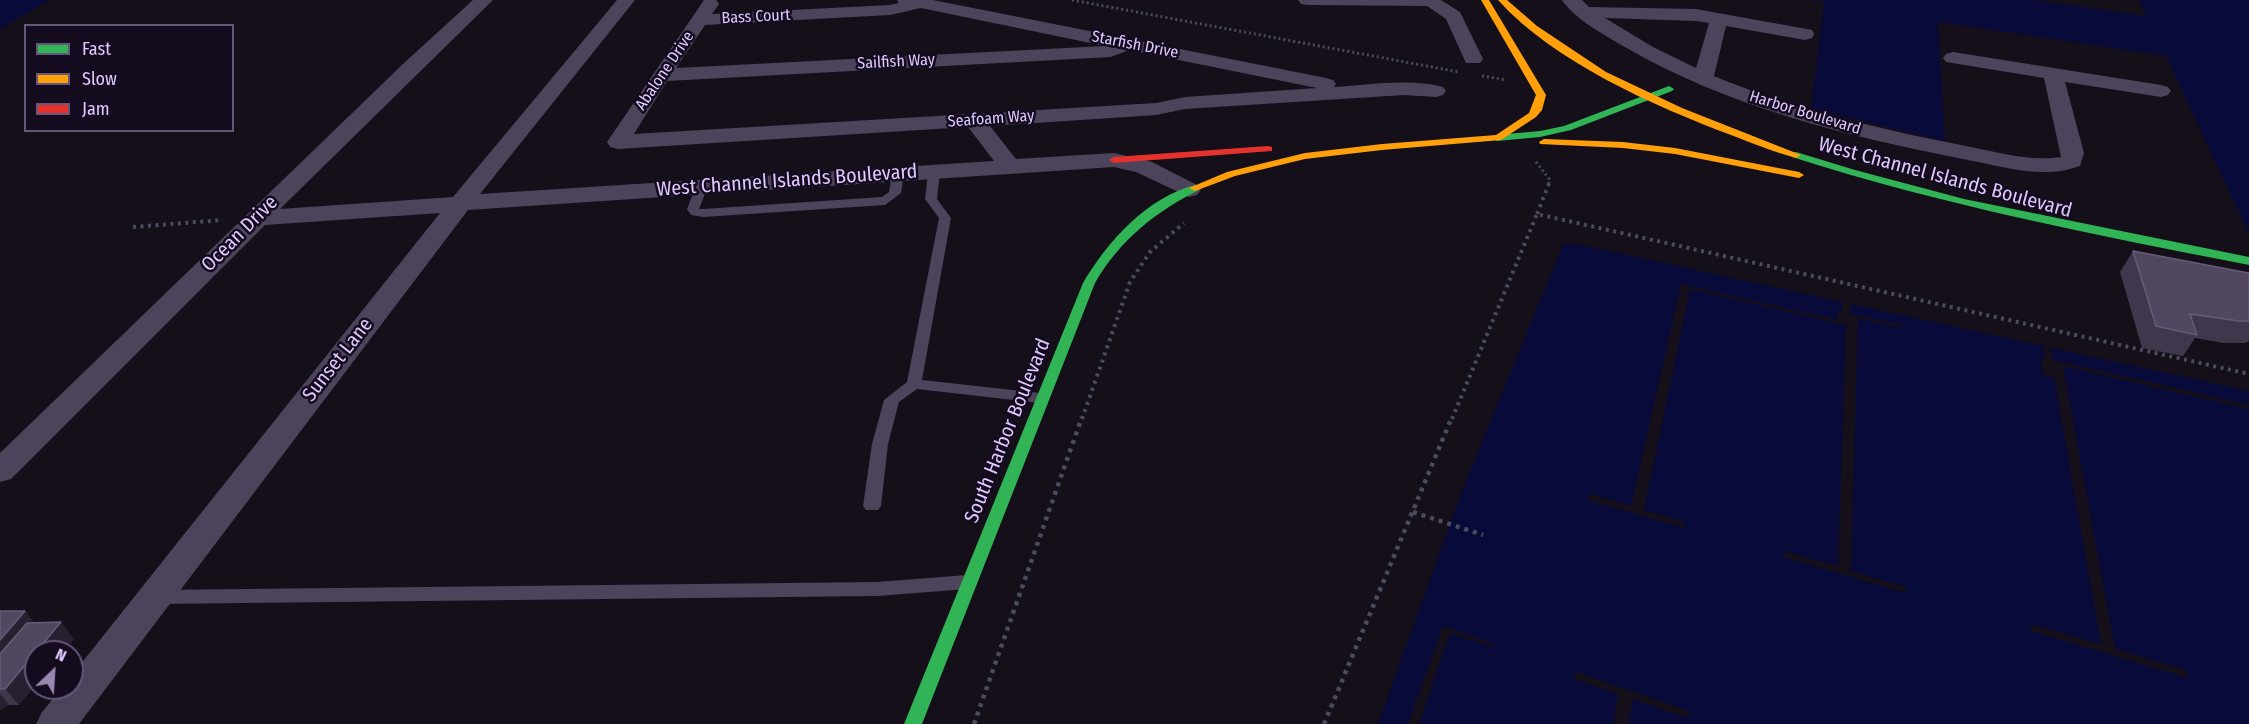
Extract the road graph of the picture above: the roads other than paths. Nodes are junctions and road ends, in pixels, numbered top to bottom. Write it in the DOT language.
graph roads {
  1 [pos="484,0"];
  2 [pos="626,0"];
  3 [pos="713,0"];
  4 [pos="1307,0"];
  5 [pos="1485,0"];
  6 [pos="1502,0"];
  7 [pos="913,1"];
  8 [pos="1430,1"];
  9 [pos="1577,6"];
  10 [pos="1719,19"];
  11 [pos="699,20"];
  12 [pos="1804,34"];
  13 [pos="1130,43"];
  14 [pos="1953,58"];
  15 [pos="1474,69"];
  16 [pos="2053,73"];
  17 [pos="660,75"];
  18 [pos="1648,78"];
  19 [pos="1702,79"];
  20 [pos="1436,91"];
  21 [pos="2162,91"];
  22 [pos="1364,92"];
  23 [pos="1649,97"];
  24 [pos="974,120"];
  25 [pos="1494,140"];
  26 [pos="618,142"];
  27 [pos="1366,150"];
  28 [pos="1114,160"];
  29 [pos="1010,167"];
  30 [pos="933,172"];
  31 [pos="1189,190"];
  32 [pos="1928,194"];
  33 [pos="461,203"];
  34 [pos="257,218"];
  35 [pos="2249,261"];
  36 [pos="914,384"];
  37 [pos="1040,398"];
  38 [pos="0,471"];
  39 [pos="872,506"];
  40 [pos="969,582"];
  41 [pos="154,597"];
  42 [pos="56,724"];
  43 [pos="914,724"];
  1 -- 34 [label="street, Ocean Drive"];
  2 -- 33 [label="street, Sunset Lane"];
  3 -- 11 [label="street, Abalone Drive"];
  4 -- 8 [label="street"];
  5 -- 25 [label="main road"];
  6 -- 23 [label="main road"];
  7 -- 11 [label="street, Bass Court"];
  7 -- 13 [label="street, Starfish Drive"];
  8 -- 15 [label="street"];
  9 -- 10 [label="street"];
  9 -- 19 [label="street, Harbor Boulevard"];
  10 -- 12 [label="street"];
  10 -- 19 [label="street"];
  11 -- 17 [label="street, Abalone Drive"];
  13 -- 17 [label="street, Sailfish Way"];
  13 -- 22 [label="street, Starfish Drive"];
  14 -- 16 [label="street"];
  16 -- 19 [label="street, Harbor Boulevard"];
  16 -- 21 [label="street"];
  17 -- 26 [label="street, Abalone Drive"];
  18 -- 23 [label="main road, West Channel Islands Boulevard"];
  20 -- 22 [label="street, Seafoam Way"];
  22 -- 24 [label="street, Seafoam Way"];
  23 -- 25 [label="main road, West Channel Islands Boulevard"];
  23 -- 32 [label="main road, West Channel Islands Boulevard"];
  24 -- 26 [label="street, Seafoam Way"];
  24 -- 29 [label="street"];
  25 -- 27 [label="main road, West Channel Islands Boulevard"];
  25 -- 32 [label="main road"];
  27 -- 28 [label="main road, West Channel Islands Boulevard"];
  27 -- 31 [label="main road, West Channel Islands Boulevard"];
  28 -- 29 [label="street, West Channel Islands Boulevard"];
  28 -- 31 [label="street, West Channel Islands Boulevard"];
  29 -- 30 [label="street, West Channel Islands Boulevard"];
  30 -- 33 [label="street, West Channel Islands Boulevard"];
  30 -- 36 [label="lane"];
  31 -- 37 [label="main road, South Harbor Boulevard"];
  32 -- 35 [label="main road, West Channel Islands Boulevard"];
  33 -- 34 [label="street, West Channel Islands Boulevard"];
  33 -- 41 [label="street, Sunset Lane"];
  34 -- 38 [label="street, Ocean Drive"];
  36 -- 37 [label="lane"];
  36 -- 39 [label="lane"];
  37 -- 40 [label="main road, South Harbor Boulevard"];
  40 -- 41 [label="lane"];
  40 -- 43 [label="main road, South Harbor Boulevard"];
  41 -- 42 [label="street, Sunset Lane"];
}
